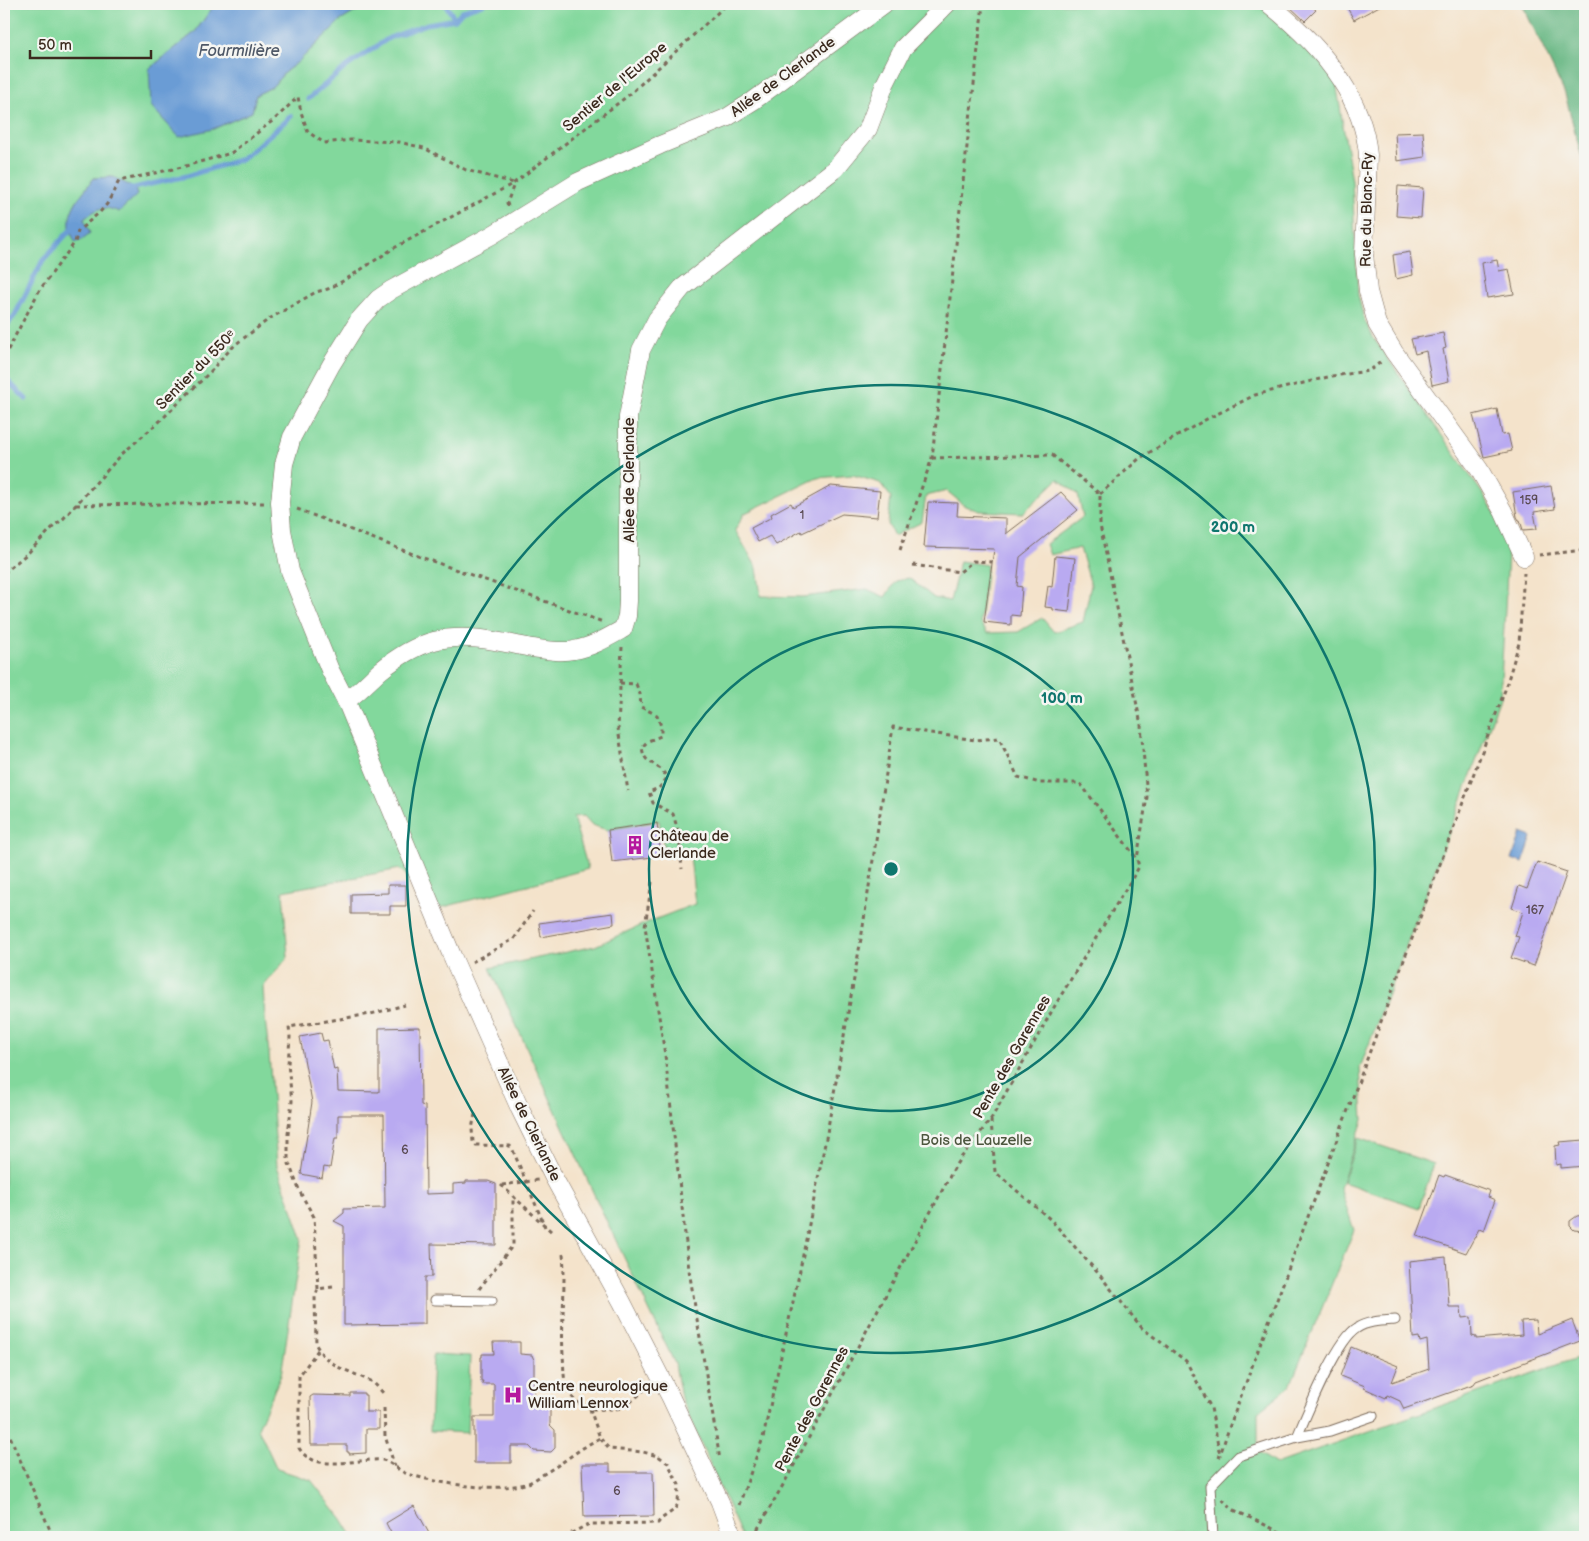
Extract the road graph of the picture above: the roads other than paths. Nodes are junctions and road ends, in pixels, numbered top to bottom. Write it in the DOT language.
graph roads {
  1 [pos="884,4"];
  2 [pos="947,4"];
  3 [pos="1269,4"];
  4 [pos="1524,557"];
  5 [pos="346,701"];
  6 [pos="435,1300"];
  7 [pos="492,1301"];
  8 [pos="1395,1320"];
  9 [pos="1373,1416"];
  10 [pos="1297,1437"];
  11 [pos="732,1533"];
  12 [pos="1213,1537"];
  1 -- 5 [label="street, Allée de Clerlande"];
  2 -- 5 [label="street, Allée de Clerlande"];
  3 -- 4 [label="street, Rue du Blanc-Ry"];
  5 -- 11 [label="street, Allée de Clerlande"];
  6 -- 7 [label="lane"];
  8 -- 10 [label="lane"];
  9 -- 10 [label="lane"];
  10 -- 12 [label="lane"];
}
